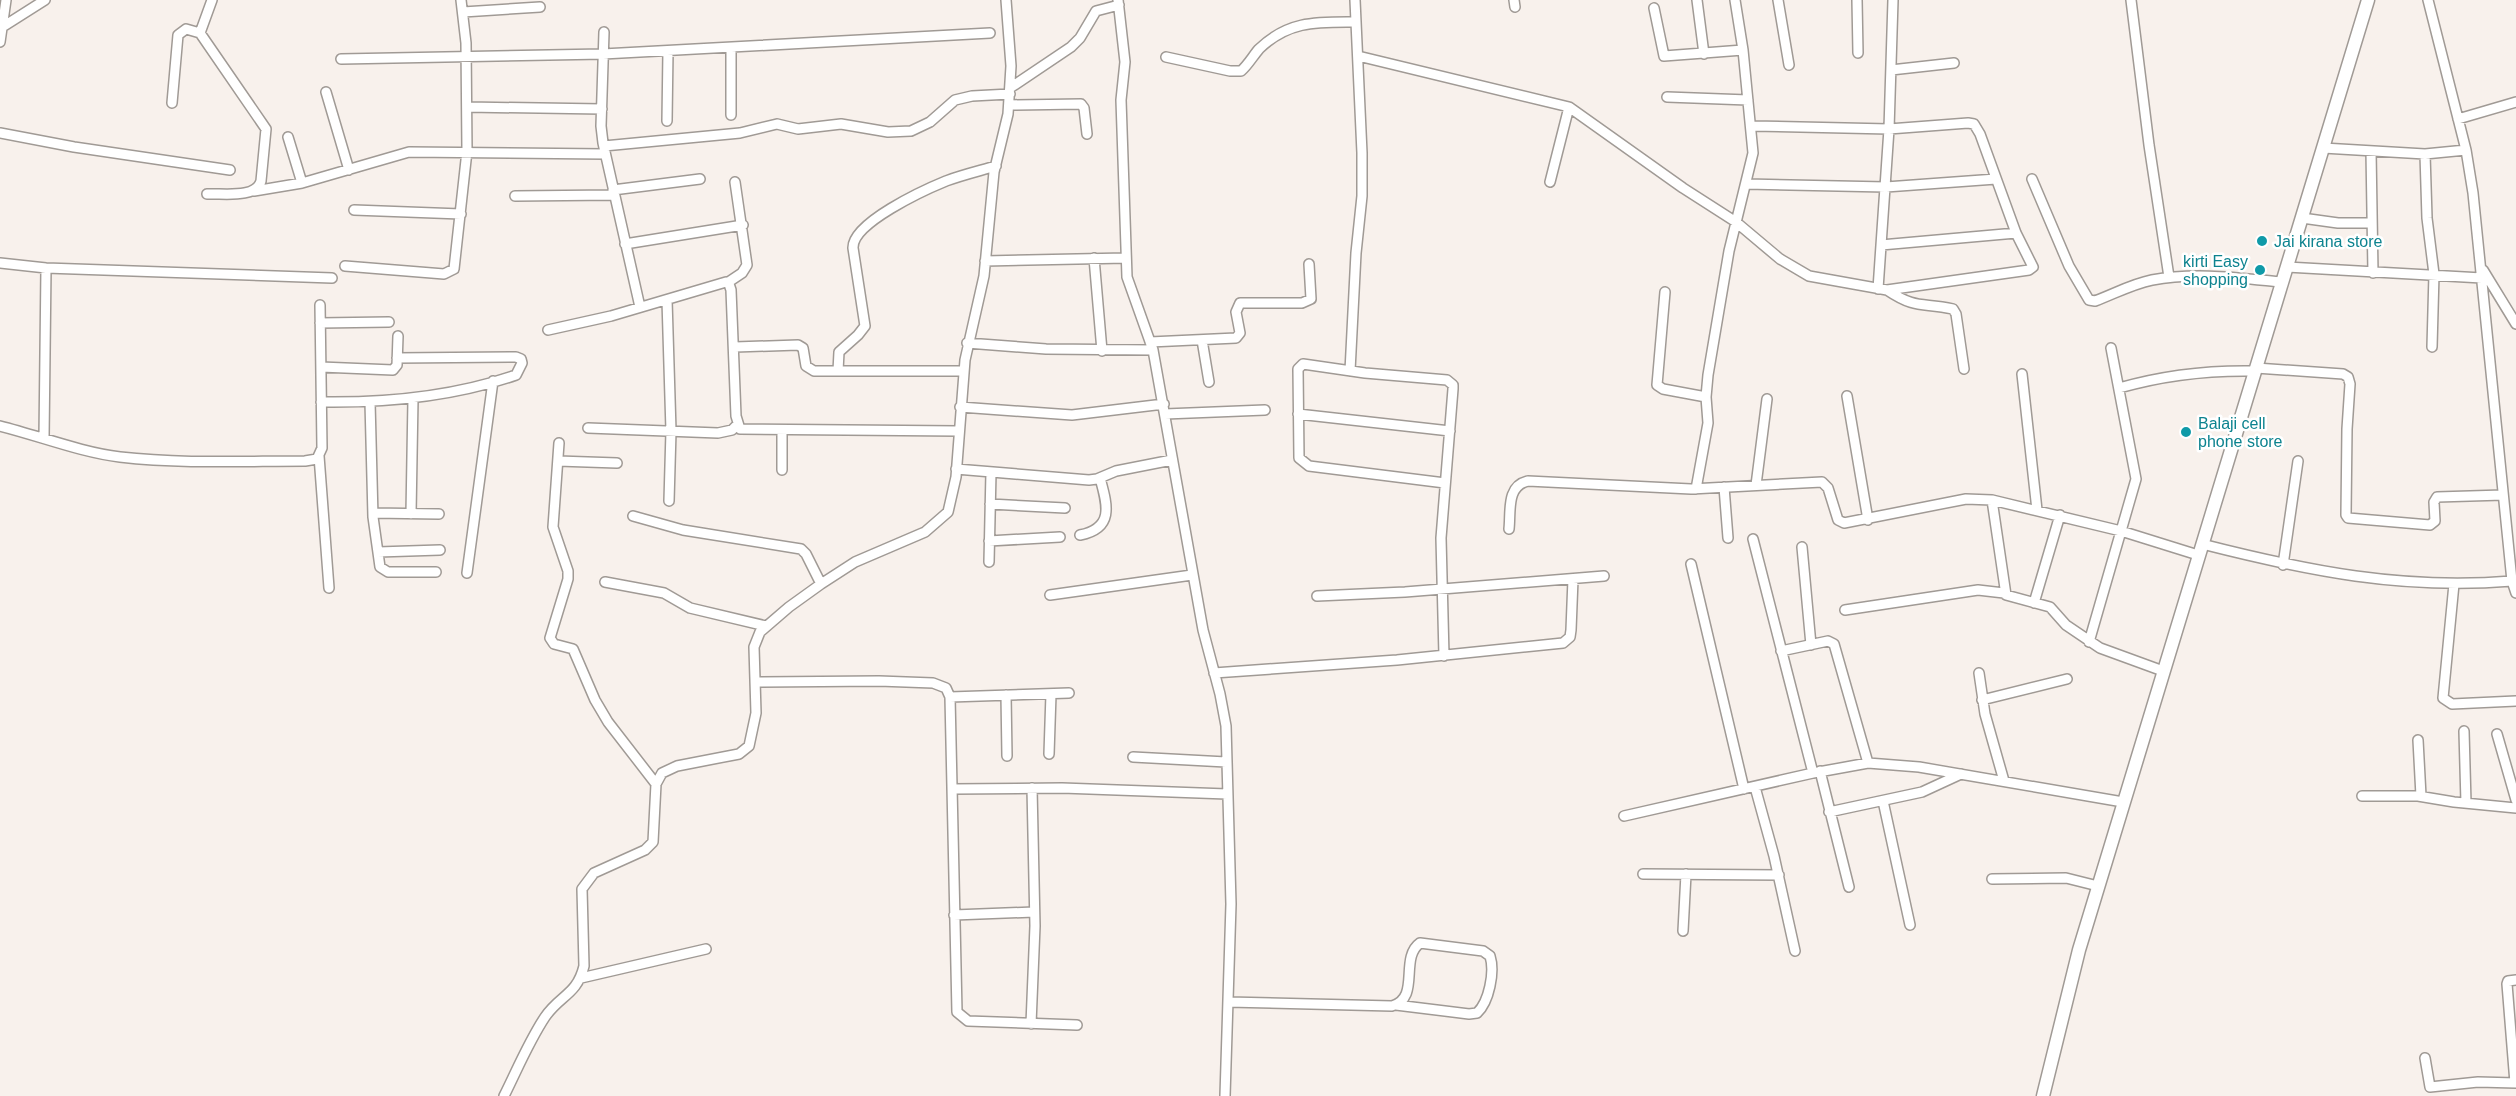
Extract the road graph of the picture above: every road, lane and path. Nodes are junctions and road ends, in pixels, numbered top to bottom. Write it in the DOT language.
graph roads {
  1 [pos="6,0"];
  2 [pos="45,0"];
  3 [pos="212,0"];
  4 [pos="461,0"];
  5 [pos="1006,0"];
  6 [pos="1355,0"];
  7 [pos="1697,0"];
  8 [pos="1735,0"];
  9 [pos="1778,0"];
  10 [pos="1857,0"];
  11 [pos="1893,0"];
  12 [pos="2131,0"];
  13 [pos="2368,0"];
  14 [pos="2428,0"];
  15 [pos="1119,3"];
  16 [pos="540,7"];
  17 [pos="1654,8"];
  18 [pos="463,12"];
  19 [pos="1356,22"];
  20 [pos="4,26"];
  21 [pos="604,32"];
  22 [pos="200,33"];
  23 [pos="990,33"];
  24 [pos="0,42"];
  25 [pos="731,48"];
  26 [pos="1743,50"];
  27 [pos="668,51"];
  28 [pos="1858,53"];
  29 [pos="603,54"];
  30 [pos="1704,54"];
  31 [pos="1358,56"];
  32 [pos="466,57"];
  33 [pos="1166,57"];
  34 [pos="340,59"];
  35 [pos="1954,63"];
  36 [pos="1789,65"];
  37 [pos="1891,70"];
  38 [pos="1010,91"];
  39 [pos="326,92"];
  40 [pos="1667,97"];
  41 [pos="1748,100"];
  42 [pos="2516,102"];
  43 [pos="172,103"];
  44 [pos="1009,105"];
  45 [pos="466,107"];
  46 [pos="1569,107"];
  47 [pos="602,109"];
  48 [pos="731,115"];
  49 [pos="2458,119"];
  50 [pos="667,122"];
  51 [pos="1752,126"];
  52 [pos="1889,129"];
  53 [pos="0,133"];
  54 [pos="1087,134"];
  55 [pos="288,136"];
  56 [pos="2323,148"];
  57 [pos="605,150"];
  58 [pos="2466,150"];
  59 [pos="467,151"];
  60 [pos="2371,151"];
  61 [pos="2425,154"];
  62 [pos="996,166"];
  63 [pos="230,170"];
  64 [pos="349,170"];
  65 [pos="700,179"];
  66 [pos="1996,179"];
  67 [pos="2032,179"];
  68 [pos="735,182"];
  69 [pos="1550,182"];
  70 [pos="302,183"];
  71 [pos="1746,184"];
  72 [pos="1886,187"];
  73 [pos="254,191"];
  74 [pos="613,192"];
  75 [pos="207,194"];
  76 [pos="515,196"];
  77 [pos="354,210"];
  78 [pos="461,214"];
  79 [pos="2302,218"];
  80 [pos="1736,222"];
  81 [pos="2372,224"];
  82 [pos="743,225"];
  83 [pos="2016,233"];
  84 [pos="625,244"];
  85 [pos="1881,245"];
  86 [pos="1094,258"];
  87 [pos="1126,258"];
  88 [pos="985,261"];
  89 [pos="0,263"];
  90 [pos="1309,264"];
  91 [pos="345,266"];
  92 [pos="2287,267"];
  93 [pos="2481,267"];
  94 [pos="46,268"];
  95 [pos="2373,273"];
  96 [pos="2434,274"];
  97 [pos="2169,277"];
  98 [pos="332,278"];
  99 [pos="2482,278"];
  100 [pos="2282,282"];
  101 [pos="727,283"];
  102 [pos="1882,290"];
  103 [pos="1665,292"];
  104 [pos="667,300"];
  105 [pos="320,305"];
  106 [pos="640,307"];
  107 [pos="389,322"];
  108 [pos="320,323"];
  109 [pos="2516,324"];
  110 [pos="548,330"];
  111 [pos="398,336"];
  112 [pos="1202,340"];
  113 [pos="967,343"];
  114 [pos="1151,346"];
  115 [pos="735,347"];
  116 [pos="2432,347"];
  117 [pos="2111,348"];
  118 [pos="1102,351"];
  119 [pos="397,358"];
  120 [pos="321,367"];
  121 [pos="1964,369"];
  122 [pos="2255,370"];
  123 [pos="838,371"];
  124 [pos="964,371"];
  125 [pos="1350,371"];
  126 [pos="2022,374"];
  127 [pos="494,381"];
  128 [pos="1209,382"];
  129 [pos="2119,388"];
  130 [pos="1847,396"];
  131 [pos="1706,397"];
  132 [pos="413,399"];
  133 [pos="1767,399"];
  134 [pos="321,402"];
  135 [pos="370,402"];
  136 [pos="960,407"];
  137 [pos="1165,409"];
  138 [pos="1265,410"];
  139 [pos="1298,414"];
  140 [pos="737,425"];
  141 [pos="0,426"];
  142 [pos="588,428"];
  143 [pos="670,431"];
  144 [pos="782,431"];
  145 [pos="958,431"];
  146 [pos="1450,431"];
  147 [pos="44,438"];
  148 [pos="559,443"];
  149 [pos="319,456"];
  150 [pos="1172,460"];
  151 [pos="558,461"];
  152 [pos="2298,461"];
  153 [pos="617,463"];
  154 [pos="782,470"];
  155 [pos="962,470"];
  156 [pos="991,472"];
  157 [pos="1100,478"];
  158 [pos="1445,483"];
  159 [pos="1756,485"];
  160 [pos="1724,487"];
  161 [pos="1696,489"];
  162 [pos="2503,495"];
  163 [pos="1992,500"];
  164 [pos="669,501"];
  165 [pos="990,504"];
  166 [pos="1065,508"];
  167 [pos="2037,510"];
  168 [pos="373,513"];
  169 [pos="411,514"];
  170 [pos="439,514"];
  171 [pos="2060,515"];
  172 [pos="633,516"];
  173 [pos="1868,520"];
  174 [pos="1509,529"];
  175 [pos="2121,531"];
  176 [pos="1080,535"];
  177 [pos="1060,537"];
  178 [pos="1728,538"];
  179 [pos="1753,539"];
  180 [pos="989,541"];
  181 [pos="2512,546"];
  182 [pos="1802,547"];
  183 [pos="440,549"];
  184 [pos="2200,550"];
  185 [pos="378,552"];
  186 [pos="989,562"];
  187 [pos="1691,564"];
  188 [pos="2283,565"];
  189 [pos="436,572"];
  190 [pos="467,573"];
  191 [pos="1192,575"];
  192 [pos="1604,576"];
  193 [pos="1573,579"];
  194 [pos="2512,581"];
  195 [pos="604,582"];
  196 [pos="820,584"];
  197 [pos="2454,584"];
  198 [pos="329,588"];
  199 [pos="1442,589"];
  200 [pos="2004,593"];
  201 [pos="2516,593"];
  202 [pos="1050,595"];
  203 [pos="1317,596"];
  204 [pos="2034,603"];
  205 [pos="1845,610"];
  206 [pos="766,626"];
  207 [pos="2089,642"];
  208 [pos="1811,645"];
  209 [pos="1781,651"];
  210 [pos="1444,656"];
  211 [pos="2163,671"];
  212 [pos="1214,673"];
  213 [pos="1979,673"];
  214 [pos="2067,679"];
  215 [pos="755,682"];
  216 [pos="1069,693"];
  217 [pos="1051,694"];
  218 [pos="1006,695"];
  219 [pos="950,697"];
  220 [pos="1982,700"];
  221 [pos="2516,701"];
  222 [pos="2464,731"];
  223 [pos="2497,734"];
  224 [pos="2418,740"];
  225 [pos="1049,754"];
  226 [pos="1007,756"];
  227 [pos="1133,757"];
  228 [pos="1226,762"];
  229 [pos="1868,763"];
  230 [pos="1816,772"];
  231 [pos="1961,774"];
  232 [pos="2004,780"];
  233 [pos="656,784"];
  234 [pos="1755,787"];
  235 [pos="1032,788"];
  236 [pos="953,789"];
  237 [pos="1744,789"];
  238 [pos="1227,794"];
  239 [pos="2362,796"];
  240 [pos="2421,796"];
  241 [pos="2516,800"];
  242 [pos="1883,801"];
  243 [pos="2123,802"];
  244 [pos="2466,803"];
  245 [pos="2516,808"];
  246 [pos="1829,812"];
  247 [pos="1624,816"];
  248 [pos="1643,874"];
  249 [pos="1686,874"];
  250 [pos="1779,875"];
  251 [pos="1992,879"];
  252 [pos="2098,886"];
  253 [pos="1849,887"];
  254 [pos="1034,912"];
  255 [pos="954,915"];
  256 [pos="1910,925"];
  257 [pos="1683,931"];
  258 [pos="706,949"];
  259 [pos="1795,951"];
  260 [pos="581,978"];
  261 [pos="2516,980"];
  262 [pos="1228,1002"];
  263 [pos="1396,1005"];
  264 [pos="1031,1024"];
  265 [pos="1077,1025"];
  266 [pos="2425,1058"];
  267 [pos="2516,1083"];
  268 [pos="504,1096"];
  269 [pos="1225,1096"];
  270 [pos="2043,1096"];
  1 -- 20 [label="street"];
  2 -- 20 [label="street"];
  3 -- 22 [label="street"];
  4 -- 18 [label="street"];
  5 -- 38 [label="street"];
  6 -- 19 [label="street"];
  7 -- 30 [label="street"];
  8 -- 26 [label="street"];
  9 -- 36 [label="street"];
  10 -- 28 [label="street"];
  11 -- 37 [label="street"];
  12 -- 97 [label="street"];
  13 -- 56 [label="street"];
  14 -- 49 [label="street"];
  15 -- 38 [label="street"];
  15 -- 87 [label="street"];
  16 -- 18 [label="street"];
  17 -- 30 [label="street"];
  18 -- 32 [label="street"];
  19 -- 31 [label="street"];
  19 -- 33 [label="street"];
  20 -- 24 [label="street"];
  21 -- 29 [label="street"];
  22 -- 43 [label="street"];
  22 -- 73 [label="street"];
  23 -- 25 [label="street"];
  25 -- 27 [label="street"];
  25 -- 48 [label="street"];
  26 -- 30 [label="street"];
  26 -- 41 [label="street"];
  27 -- 29 [label="street"];
  27 -- 50 [label="street"];
  29 -- 32 [label="street"];
  29 -- 47 [label="street"];
  31 -- 46 [label="street"];
  31 -- 125 [label="street"];
  32 -- 34 [label="street"];
  32 -- 45 [label="street"];
  35 -- 37 [label="street"];
  37 -- 52 [label="street"];
  38 -- 44 [label="street"];
  38 -- 57 [label="street"];
  39 -- 64 [label="street"];
  40 -- 41 [label="street"];
  41 -- 51 [label="street"];
  42 -- 49 [label="street"];
  44 -- 54 [label="street"];
  44 -- 62 [label="street"];
  45 -- 47 [label="street"];
  45 -- 59 [label="street"];
  46 -- 69 [label="street"];
  46 -- 80 [label="street"];
  47 -- 57 [label="street"];
  49 -- 58 [label="street"];
  51 -- 52 [label="street"];
  51 -- 71 [label="street"];
  52 -- 66 [label="street"];
  52 -- 72 [label="street"];
  53 -- 63 [label="street"];
  55 -- 70 [label="street"];
  56 -- 60 [label="street"];
  56 -- 79 [label="street"];
  57 -- 59 [label="street"];
  57 -- 74 [label="street"];
  58 -- 61 [label="street"];
  58 -- 93 [label="street"];
  59 -- 64 [label="street"];
  59 -- 78 [label="street"];
  60 -- 61 [label="street"];
  60 -- 81 [label="street"];
  61 -- 96 [label="street"];
  62 -- 88 [label="street"];
  62 -- 123 [label="street"];
  64 -- 70 [label="street"];
  65 -- 74 [label="street"];
  66 -- 72 [label="street"];
  66 -- 83 [label="street"];
  67 -- 97 [label="street"];
  68 -- 82 [label="street"];
  70 -- 73 [label="street"];
  71 -- 72 [label="street"];
  71 -- 80 [label="street"];
  72 -- 85 [label="street"];
  73 -- 75 [label="street"];
  74 -- 76 [label="street"];
  74 -- 84 [label="street"];
  77 -- 78 [label="street"];
  78 -- 91 [label="street"];
  79 -- 81 [label="street"];
  79 -- 92 [label="street"];
  80 -- 102 [label="street"];
  80 -- 131 [label="street"];
  81 -- 95 [label="street"];
  82 -- 84 [label="street"];
  82 -- 101 [label="street"];
  83 -- 85 [label="street"];
  83 -- 102 [label="street"];
  84 -- 106 [label="street"];
  85 -- 102 [label="street"];
  86 -- 87 [label="street"];
  86 -- 88 [label="street"];
  86 -- 118 [label="street"];
  87 -- 114 [label="street"];
  88 -- 113 [label="street"];
  89 -- 94 [label="street"];
  90 -- 112 [label="street"];
  92 -- 95 [label="street"];
  92 -- 100 [label="street"];
  93 -- 99 [label="street"];
  93 -- 109 [label="street"];
  94 -- 98 [label="street"];
  94 -- 147 [label="street"];
  95 -- 96 [label="street"];
  96 -- 99 [label="street"];
  96 -- 116 [label="street"];
  97 -- 100 [label="street"];
  99 -- 162 [label="street"];
  100 -- 122 [label="street"];
  101 -- 104 [label="street"];
  101 -- 115 [label="street"];
  102 -- 121 [label="street"];
  103 -- 131 [label="street"];
  104 -- 106 [label="street"];
  104 -- 143 [label="street"];
  105 -- 108 [label="street"];
  106 -- 110 [label="street"];
  107 -- 108 [label="street"];
  108 -- 120 [label="street"];
  111 -- 119 [label="street"];
  112 -- 114 [label="street"];
  112 -- 128 [label="street"];
  113 -- 118 [label="street"];
  113 -- 124 [label="street"];
  114 -- 118 [label="street"];
  114 -- 137 [label="street"];
  115 -- 123 [label="street"];
  115 -- 140 [label="street"];
  117 -- 129 [label="street"];
  119 -- 120 [label="street"];
  119 -- 127 [label="street"];
  120 -- 134 [label="street"];
  122 -- 129 [label="street"];
  122 -- 162 [label="street"];
  122 -- 184 [label="street"];
  123 -- 124 [label="street"];
  124 -- 136 [label="street"];
  125 -- 139 [label="street"];
  125 -- 146 [label="street"];
  126 -- 167 [label="street"];
  127 -- 132 [label="street"];
  127 -- 190 [label="street"];
  129 -- 175 [label="street"];
  130 -- 173 [label="street"];
  131 -- 161 [label="street"];
  132 -- 135 [label="street"];
  132 -- 169 [label="street"];
  133 -- 159 [label="street"];
  134 -- 135 [label="street"];
  134 -- 149 [label="street"];
  135 -- 168 [label="street"];
  136 -- 137 [label="street"];
  136 -- 145 [label="street"];
  137 -- 138 [label="street"];
  137 -- 150 [label="street"];
  139 -- 146 [label="street"];
  139 -- 158 [label="street"];
  140 -- 143 [label="street"];
  140 -- 144 [label="street"];
  141 -- 147 [label="street"];
  142 -- 143 [label="street"];
  143 -- 164 [label="street"];
  144 -- 145 [label="street"];
  144 -- 154 [label="street"];
  145 -- 155 [label="street"];
  146 -- 158 [label="street"];
  147 -- 149 [label="street"];
  148 -- 151 [label="street"];
  149 -- 198 [label="street"];
  150 -- 157 [label="street"];
  150 -- 191 [label="street"];
  151 -- 153 [label="street"];
  151 -- 233 [label="street"];
  152 -- 188 [label="street"];
  155 -- 156 [label="street"];
  155 -- 196 [label="street"];
  156 -- 157 [label="street"];
  156 -- 165 [label="street"];
  157 -- 176 [label="street"];
  158 -- 199 [label="street"];
  159 -- 160 [label="street"];
  159 -- 173 [label="street"];
  160 -- 161 [label="street"];
  160 -- 178 [label="street"];
  161 -- 174 [label="street"];
  162 -- 181 [label="street"];
  163 -- 167 [label="street"];
  163 -- 173 [label="street"];
  163 -- 200 [label="street"];
  165 -- 166 [label="street"];
  165 -- 180 [label="street"];
  167 -- 171 [label="street"];
  168 -- 169 [label="street"];
  168 -- 185 [label="street"];
  169 -- 170 [label="street"];
  171 -- 175 [label="street"];
  171 -- 204 [label="street"];
  172 -- 196 [label="street"];
  175 -- 184 [label="street"];
  175 -- 207 [label="street"];
  177 -- 180 [label="street"];
  179 -- 209 [label="street"];
  180 -- 186 [label="street"];
  181 -- 194 [label="street"];
  182 -- 208 [label="street"];
  183 -- 185 [label="street"];
  184 -- 188 [label="street"];
  184 -- 211 [label="street"];
  185 -- 189 [label="street"];
  187 -- 237 [label="street"];
  188 -- 197 [label="street"];
  191 -- 202 [label="street"];
  191 -- 212 [label="street"];
  192 -- 193 [label="street"];
  193 -- 199 [label="street"];
  193 -- 210 [label="street"];
  194 -- 197 [label="street"];
  194 -- 201 [label="street"];
  195 -- 206 [label="street"];
  196 -- 206 [label="street"];
  197 -- 221 [label="street"];
  199 -- 203 [label="street"];
  199 -- 210 [label="street"];
  200 -- 204 [label="street"];
  200 -- 205 [label="street"];
  204 -- 207 [label="street"];
  206 -- 215 [label="street"];
  207 -- 211 [label="street"];
  208 -- 209 [label="street"];
  208 -- 229 [label="street"];
  209 -- 230 [label="street"];
  210 -- 212 [label="street"];
  211 -- 243 [label="street"];
  212 -- 228 [label="street"];
  213 -- 220 [label="street"];
  214 -- 220 [label="street"];
  215 -- 219 [label="street"];
  215 -- 233 [label="street"];
  216 -- 217 [label="street"];
  217 -- 218 [label="street"];
  217 -- 225 [label="street"];
  218 -- 219 [label="street"];
  218 -- 226 [label="street"];
  219 -- 236 [label="street"];
  220 -- 232 [label="street"];
  222 -- 244 [label="street"];
  223 -- 241 [label="street"];
  224 -- 240 [label="street"];
  227 -- 228 [label="street"];
  228 -- 238 [label="street"];
  229 -- 230 [label="street"];
  229 -- 231 [label="street"];
  230 -- 234 [label="street"];
  230 -- 246 [label="street"];
  231 -- 232 [label="street"];
  231 -- 242 [label="street"];
  232 -- 243 [label="street"];
  233 -- 260 [label="street"];
  234 -- 237 [label="street"];
  234 -- 250 [label="street"];
  235 -- 236 [label="street"];
  235 -- 238 [label="street"];
  235 -- 254 [label="street"];
  236 -- 255 [label="street"];
  237 -- 247 [label="street"];
  238 -- 262 [label="street"];
  239 -- 240 [label="street"];
  240 -- 244 [label="street"];
  242 -- 246 [label="street"];
  242 -- 256 [label="street"];
  243 -- 252 [label="street"];
  244 -- 245 [label="street"];
  246 -- 253 [label="street"];
  248 -- 249 [label="street"];
  249 -- 250 [label="street"];
  249 -- 257 [label="street"];
  250 -- 259 [label="street"];
  251 -- 252 [label="street"];
  252 -- 270 [label="street"];
  254 -- 255 [label="street"];
  254 -- 264 [label="street"];
  255 -- 264 [label="street"];
  258 -- 260 [label="street"];
  260 -- 268 [label="street"];
  261 -- 267 [label="street"];
  262 -- 263 [label="street"];
  262 -- 269 [label="street"];
  263 -- 263 [label="street"];
  264 -- 265 [label="street"];
  266 -- 267 [label="street"];
}
